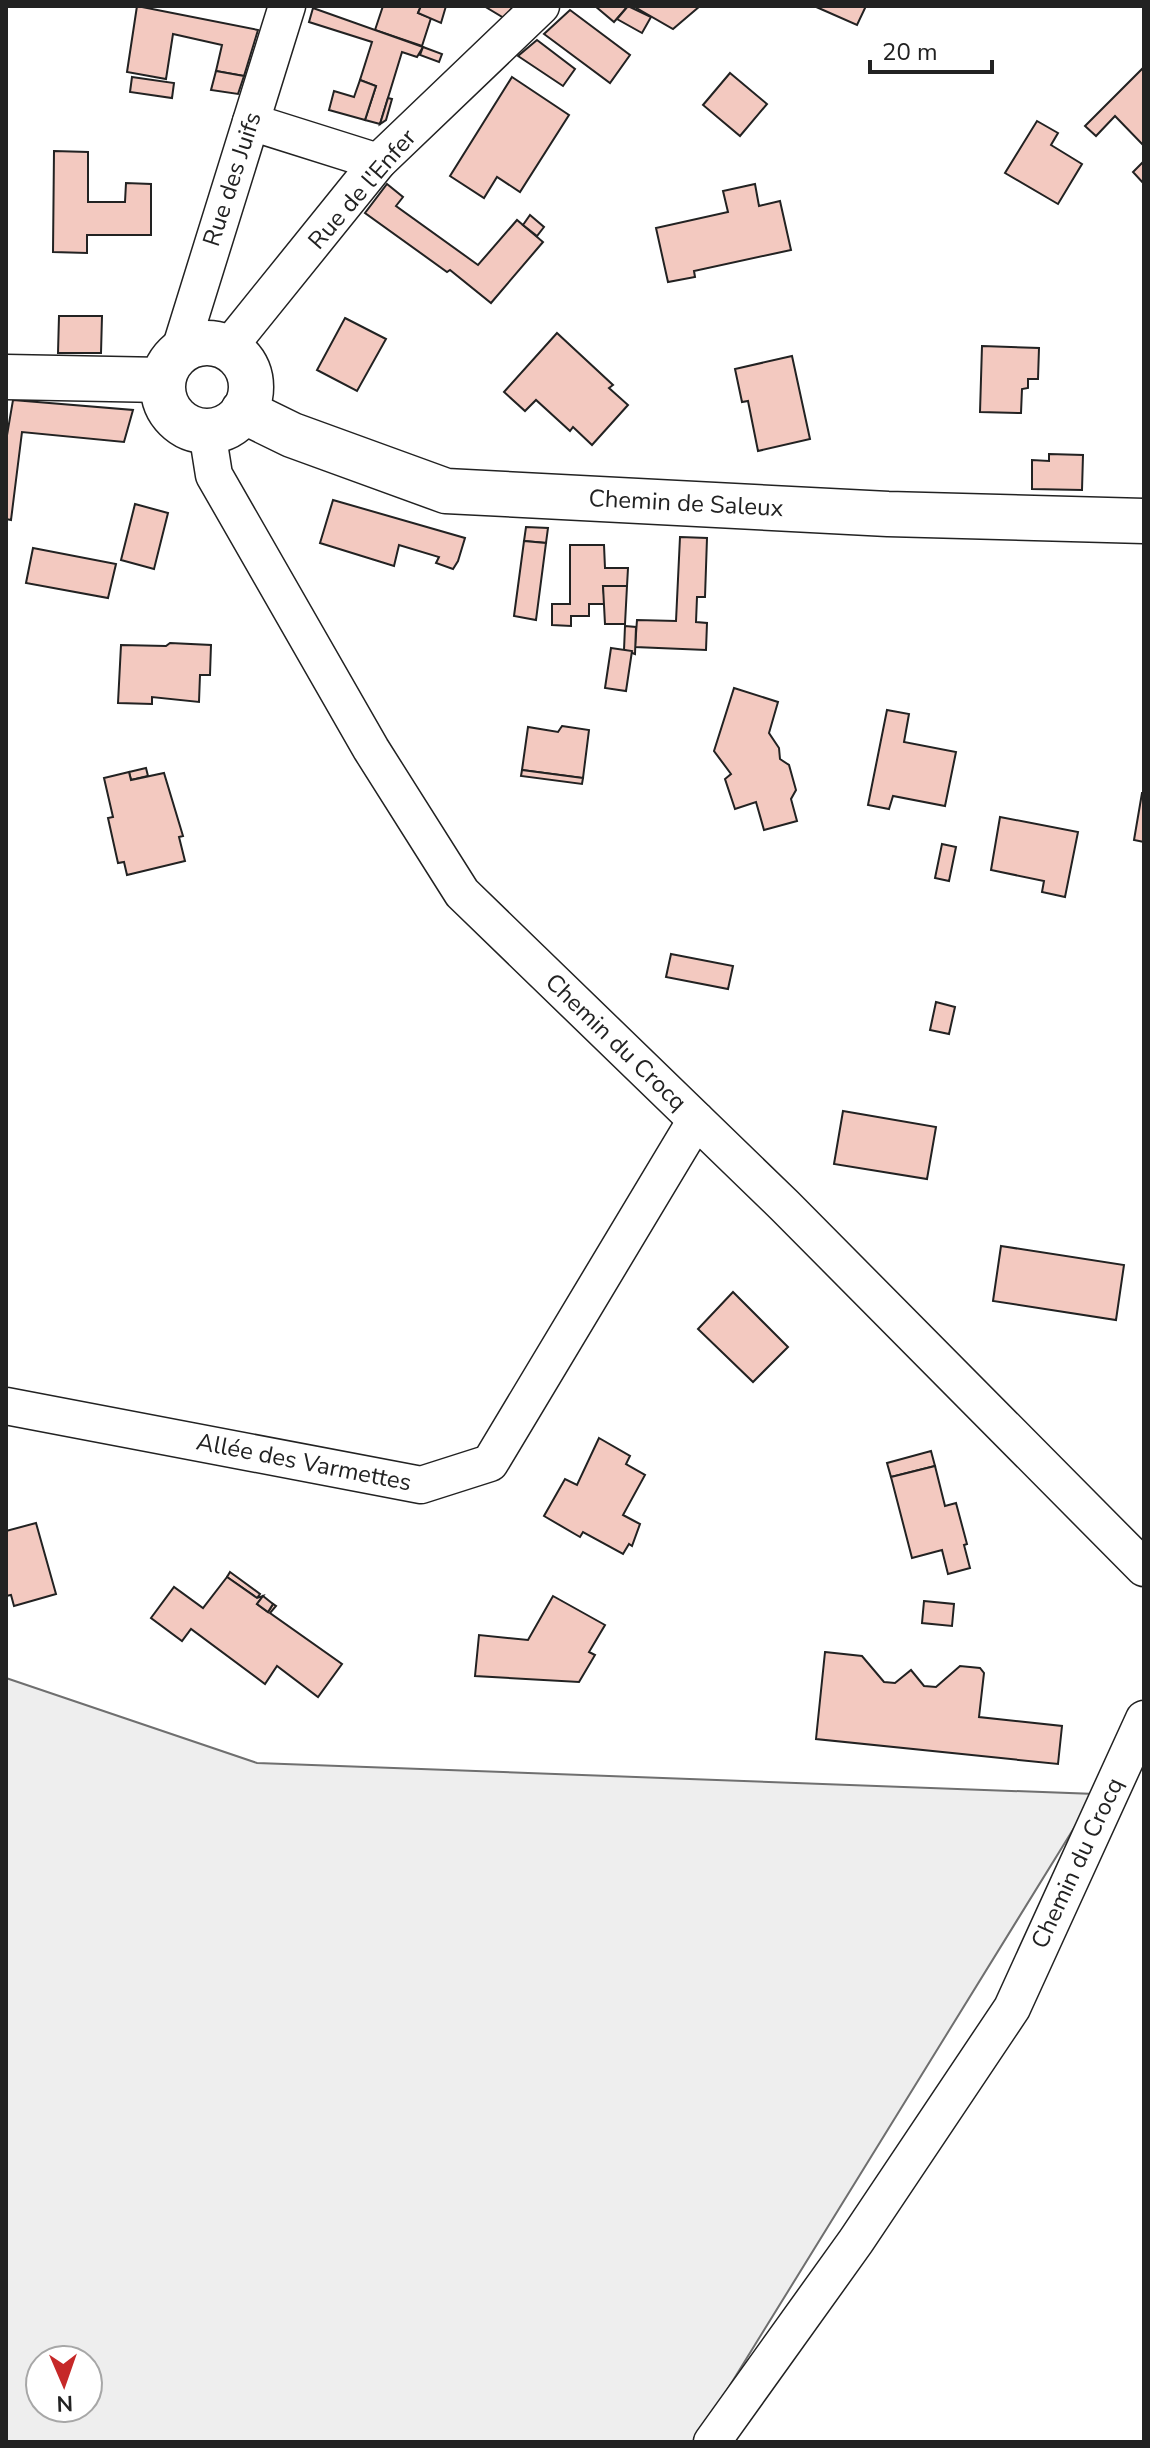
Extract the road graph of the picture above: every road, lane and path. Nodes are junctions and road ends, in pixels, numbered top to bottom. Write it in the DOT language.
graph roads {
  1 [pos="287,6"];
  2 [pos="541,6"];
  3 [pos="251,122"];
  4 [pos="378,162"];
  5 [pos="228,348"];
  6 [pos="171,366"];
  7 [pos="6,377"];
  8 [pos="225,421"];
  9 [pos="1144,521"];
  10 [pos="696,1120"];
  11 [pos="6,1406"];
  12 [pos="1144,1568"];
  13 [pos="1144,1719"];
  14 [pos="712,2442"];
  1 -- 3 [label="street, Rue des Juifs"];
  2 -- 4 [label="street, Rue de l'Enfer"];
  3 -- 4 [label="street"];
  3 -- 6 [label="street, Rue des Juifs"];
  4 -- 5 [label="street, Rue de l'Enfer"];
  5 -- 6 [label="street"];
  5 -- 8 [label="street"];
  6 -- 7 [label="street"];
  6 -- 8 [label="street"];
  8 -- 9 [label="street, Chemin de Saleux"];
  8 -- 10 [label="street, Chemin du Crocq"];
  10 -- 11 [label="street, Allée des Varmettes"];
  10 -- 12 [label="street, Chemin du Crocq"];
  13 -- 14 [label="street, Chemin du Crocq"];
}
